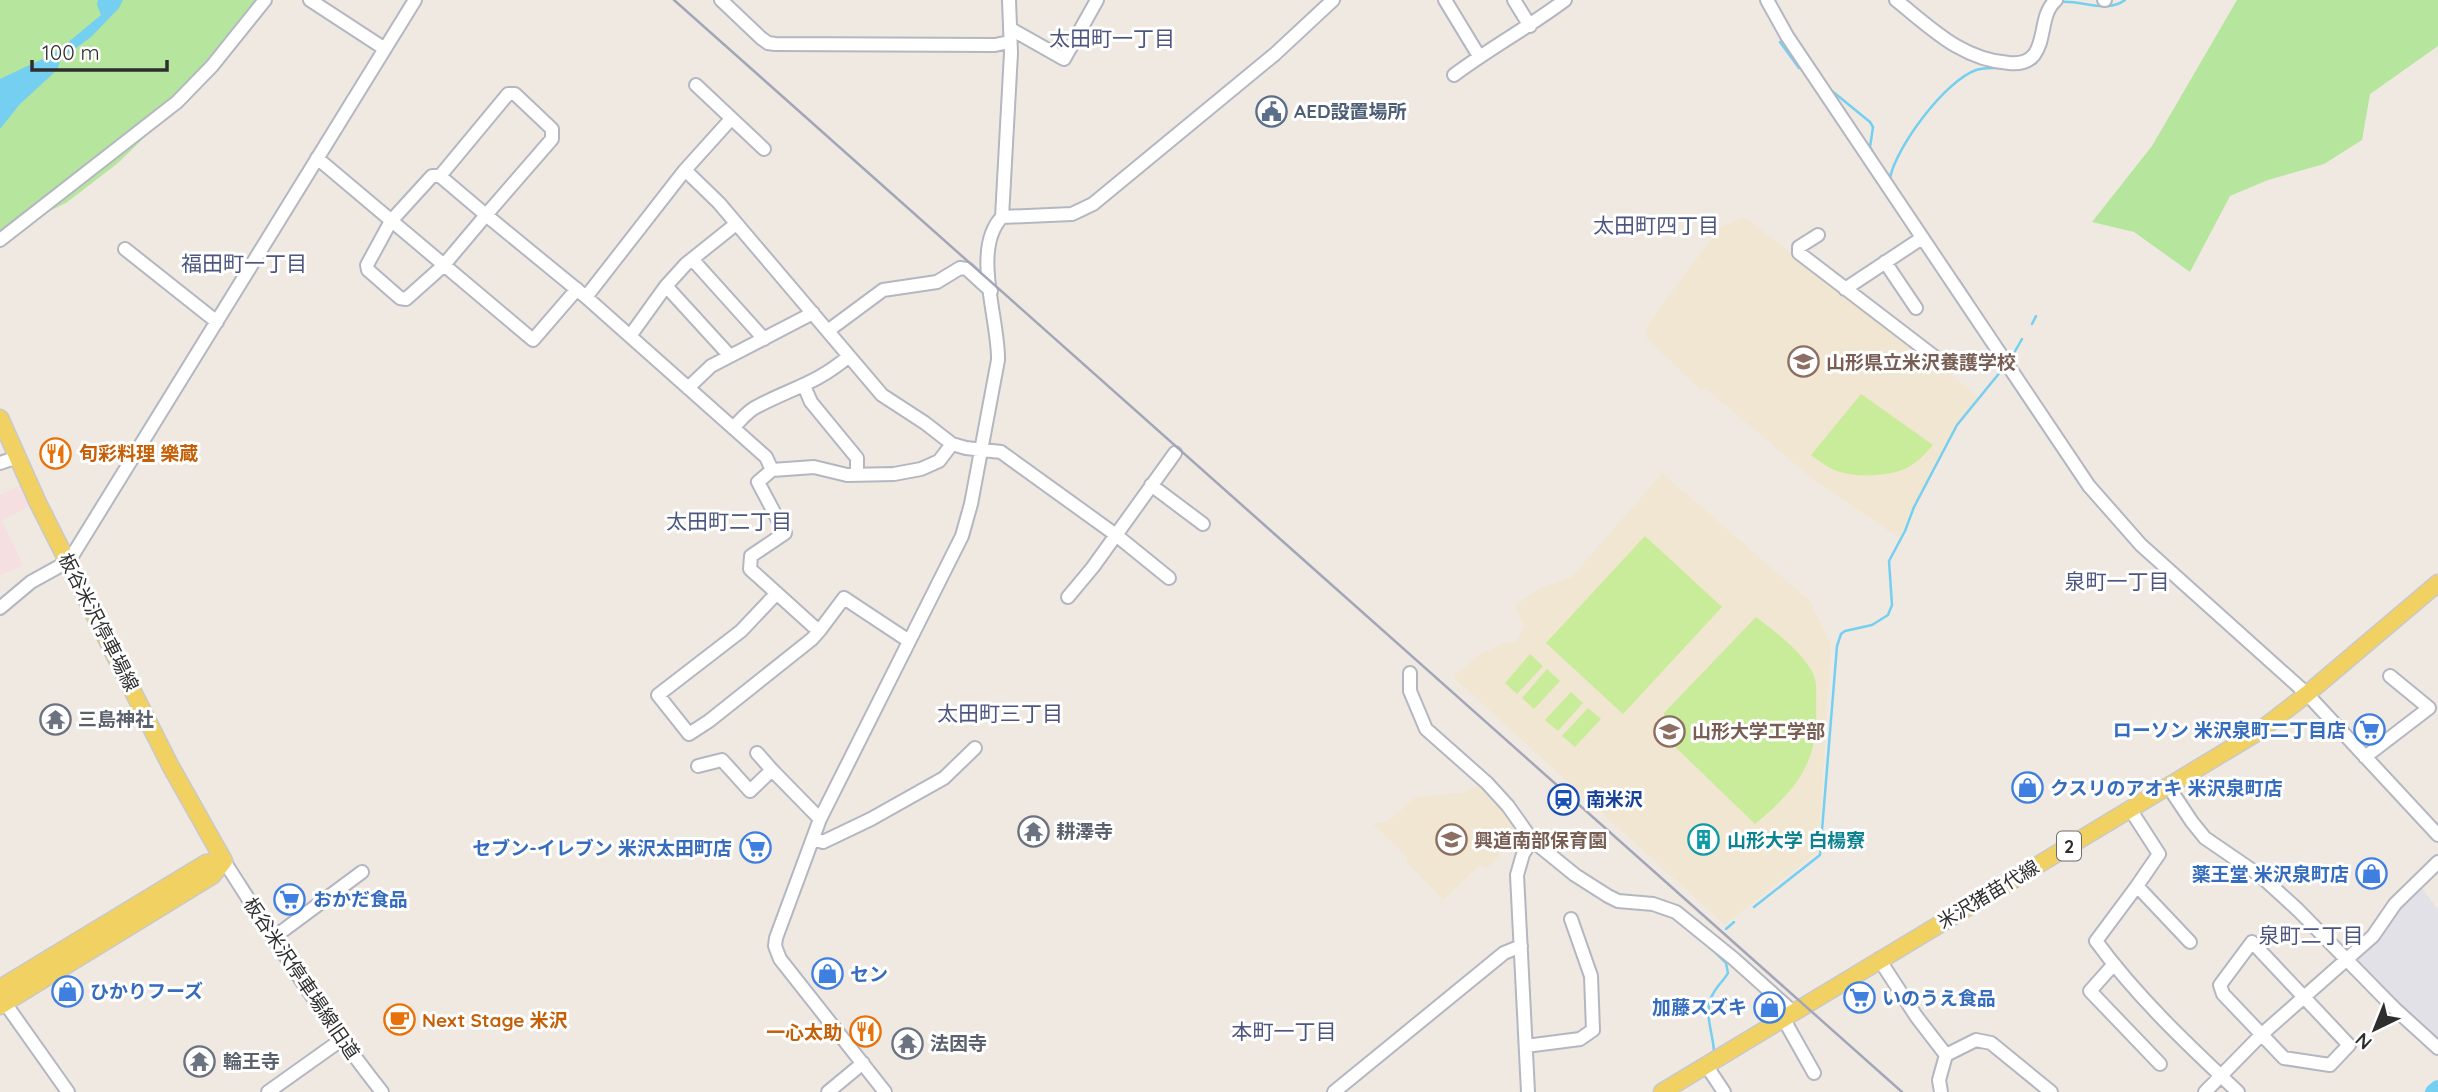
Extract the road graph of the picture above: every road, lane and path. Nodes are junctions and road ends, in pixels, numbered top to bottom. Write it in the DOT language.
graph roads {
  1 [pos="265,0"];
  2 [pos="310,0"];
  3 [pos="415,0"];
  4 [pos="721,0"];
  5 [pos="1009,0"];
  6 [pos="1097,0"];
  7 [pos="1333,0"];
  8 [pos="1446,0"];
  9 [pos="1514,0"];
  10 [pos="1565,0"];
  11 [pos="1767,0"];
  12 [pos="1896,0"];
  13 [pos="2056,0"];
  14 [pos="1530,26"];
  15 [pos="1010,36"];
  16 [pos="385,49"];
  17 [pos="1479,56"];
  18 [pos="1454,75"];
  19 [pos="696,85"];
  20 [pos="731,119"];
  21 [pos="764,149"];
  22 [pos="317,159"];
  23 [pos="685,170"];
  24 [pos="440,176"];
  25 [pos="486,215"];
  26 [pos="1002,217"];
  27 [pos="391,221"];
  28 [pos="736,224"];
  29 [pos="1818,235"];
  30 [pos="1922,238"];
  31 [pos="0,240"];
  32 [pos="125,249"];
  33 [pos="692,259"];
  34 [pos="1885,262"];
  35 [pos="443,265"];
  36 [pos="666,286"];
  37 [pos="1845,289"];
  38 [pos="991,291"];
  39 [pos="581,293"];
  40 [pos="1916,308"];
  41 [pos="813,313"];
  42 [pos="217,322"];
  43 [pos="829,330"];
  44 [pos="630,336"];
  45 [pos="764,339"];
  46 [pos="730,356"];
  47 [pos="849,356"];
  48 [pos="1944,364"];
  49 [pos="804,386"];
  50 [pos="688,388"];
  51 [pos="0,418"];
  52 [pos="733,428"];
  53 [pos="953,444"];
  54 [pos="981,449"];
  55 [pos="1175,453"];
  56 [pos="18,457"];
  57 [pos="0,463"];
  58 [pos="772,470"];
  59 [pos="857,475"];
  60 [pos="1151,485"];
  61 [pos="1203,524"];
  62 [pos="1116,535"];
  63 [pos="69,561"];
  64 [pos="1169,578"];
  65 [pos="2438,583"];
  66 [pos="777,593"];
  67 [pos="1068,597"];
  68 [pos="0,608"];
  69 [pos="820,630"];
  70 [pos="909,641"];
  71 [pos="1410,673"];
  72 [pos="2389,676"];
  73 [pos="2307,694"];
  74 [pos="975,748"];
  75 [pos="757,753"];
  76 [pos="2365,757"];
  77 [pos="698,766"];
  78 [pos="772,771"];
  79 [pos="2168,786"];
  80 [pos="2130,809"];
  81 [pos="820,819"];
  82 [pos="2438,835"];
  83 [pos="813,839"];
  84 [pos="1532,840"];
  85 [pos="224,861"];
  86 [pos="2438,862"];
  87 [pos="362,872"];
  88 [pos="2137,886"];
  89 [pos="1571,919"];
  90 [pos="274,938"];
  91 [pos="2190,942"];
  92 [pos="1521,946"];
  93 [pos="1879,959"];
  94 [pos="2347,960"];
  95 [pos="2114,964"];
  96 [pos="2303,997"];
  97 [pos="1,998"];
  98 [pos="1788,1015"];
  99 [pos="2261,1035"];
  100 [pos="341,1040"];
  101 [pos="1526,1046"];
  102 [pos="2438,1048"];
  103 [pos="1946,1055"];
  104 [pos="863,1063"];
  105 [pos="2160,1064"];
  106 [pos="1706,1065"];
  107 [pos="1814,1073"];
  108 [pos="2220,1075"];
  109 [pos="68,1092"];
  110 [pos="268,1092"];
  111 [pos="382,1092"];
  112 [pos="828,1092"];
  113 [pos="885,1092"];
  114 [pos="1334,1092"];
  115 [pos="1528,1092"];
  116 [pos="1662,1092"];
  117 [pos="1724,1092"];
  118 [pos="1941,1092"];
  119 [pos="2051,1092"];
  120 [pos="2205,1092"];
  121 [pos="2238,1092"];
  1 -- 31 [label="street"];
  2 -- 16 [label="street"];
  3 -- 16 [label="street"];
  4 -- 15 [label="street"];
  5 -- 15 [label="street"];
  6 -- 15 [label="street"];
  7 -- 26 [label="street"];
  8 -- 17 [label="street"];
  9 -- 14 [label="street"];
  10 -- 14 [label="street"];
  11 -- 30 [label="street"];
  12 -- 13 [label="street"];
  14 -- 17 [label="street"];
  15 -- 26 [label="street"];
  16 -- 22 [label="street"];
  17 -- 18 [label="street"];
  19 -- 20 [label="street"];
  20 -- 21 [label="street"];
  20 -- 23 [label="street"];
  22 -- 27 [label="street"];
  22 -- 42 [label="street"];
  23 -- 28 [label="street"];
  23 -- 39 [label="street"];
  24 -- 25 [label="street"];
  24 -- 25 [label="street"];
  24 -- 27 [label="street"];
  25 -- 35 [label="street"];
  25 -- 39 [label="street"];
  26 -- 38 [label="street"];
  27 -- 35 [label="street"];
  27 -- 35 [label="street"];
  28 -- 33 [label="street"];
  28 -- 41 [label="street"];
  29 -- 37 [label="street"];
  30 -- 34 [label="street"];
  30 -- 73 [label="street"];
  32 -- 42 [label="street"];
  33 -- 36 [label="street"];
  33 -- 45 [label="street"];
  34 -- 37 [label="street"];
  34 -- 40 [label="street"];
  35 -- 39 [label="street"];
  36 -- 44 [label="street"];
  36 -- 46 [label="street"];
  37 -- 48 [label="street"];
  38 -- 43 [label="street"];
  38 -- 54 [label="street"];
  39 -- 44 [label="street"];
  41 -- 43 [label="street"];
  41 -- 45 [label="street"];
  42 -- 63 [label="street"];
  43 -- 47 [label="street"];
  44 -- 50 [label="street"];
  45 -- 46 [label="street"];
  46 -- 50 [label="street"];
  47 -- 49 [label="street"];
  47 -- 53 [label="street"];
  49 -- 52 [label="street"];
  49 -- 59 [label="street"];
  50 -- 52 [label="street"];
  51 -- 56 [label="main road, 板谷米沢停車場線"];
  52 -- 58 [label="street"];
  53 -- 54 [label="street"];
  53 -- 59 [label="street"];
  54 -- 62 [label="street"];
  54 -- 70 [label="street"];
  55 -- 60 [label="street"];
  56 -- 57 [label="street"];
  56 -- 63 [label="main road, 板谷米沢停車場線"];
  58 -- 59 [label="street"];
  58 -- 66 [label="street"];
  60 -- 61 [label="street"];
  60 -- 62 [label="street"];
  62 -- 64 [label="street"];
  62 -- 67 [label="street"];
  63 -- 68 [label="street"];
  63 -- 85 [label="main road, 板谷米沢停車場線"];
  65 -- 73 [label="main road, 米沢猪苗代線 / 2"];
  66 -- 69 [label="street"];
  66 -- 69 [label="street"];
  69 -- 70 [label="street"];
  70 -- 81 [label="street"];
  71 -- 84 [label="street"];
  72 -- 76 [label="street"];
  73 -- 76 [label="street"];
  73 -- 79 [label="main road, 米沢猪苗代線 / 2"];
  74 -- 83 [label="street"];
  75 -- 78 [label="street"];
  76 -- 82 [label="street"];
  77 -- 78 [label="street"];
  78 -- 81 [label="street"];
  79 -- 80 [label="main road, 米沢猪苗代線 / 2"];
  79 -- 94 [label="street"];
  80 -- 88 [label="street"];
  80 -- 93 [label="main road, 米沢猪苗代線 / 2"];
  81 -- 83 [label="street"];
  83 -- 104 [label="street"];
  84 -- 92 [label="street"];
  84 -- 98 [label="street"];
  85 -- 90 [label="street, 板谷米沢停車場線旧道"];
  85 -- 97 [label="main road"];
  86 -- 94 [label="street"];
  87 -- 90 [label="street"];
  88 -- 91 [label="street"];
  88 -- 95 [label="street"];
  89 -- 101 [label="street"];
  90 -- 100 [label="street, 板谷米沢停車場線旧道"];
  92 -- 101 [label="street"];
  92 -- 114 [label="street"];
  93 -- 98 [label="main road, 米沢猪苗代線 / 2"];
  93 -- 103 [label="street"];
  94 -- 96 [label="street"];
  94 -- 102 [label="street"];
  95 -- 105 [label="street"];
  95 -- 108 [label="street"];
  96 -- 99 [label="street"];
  96 -- 99 [label="street"];
  96 -- 99 [label="street"];
  97 -- 109 [label="street"];
  98 -- 106 [label="main road, 米沢猪苗代線 / 2"];
  98 -- 107 [label="street"];
  99 -- 108 [label="street"];
  100 -- 110 [label="street"];
  100 -- 111 [label="street, 板谷米沢停車場線旧道"];
  101 -- 115 [label="street"];
  103 -- 118 [label="street"];
  103 -- 119 [label="street"];
  104 -- 112 [label="street"];
  104 -- 113 [label="street"];
  106 -- 116 [label="main road, 米沢猪苗代線 / 2"];
  106 -- 117 [label="street"];
  108 -- 120 [label="street"];
  108 -- 121 [label="street"];
}
